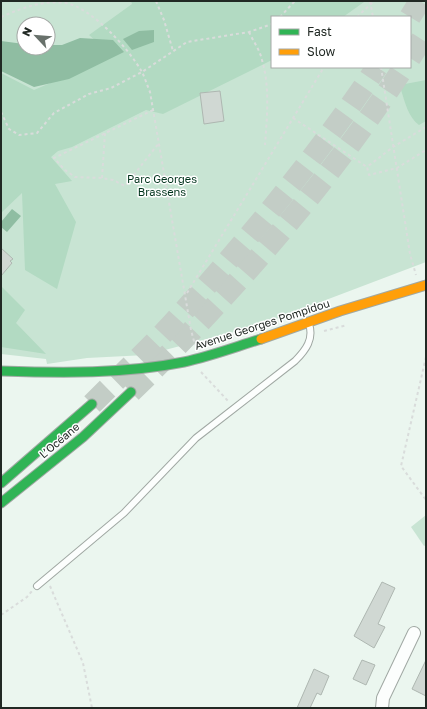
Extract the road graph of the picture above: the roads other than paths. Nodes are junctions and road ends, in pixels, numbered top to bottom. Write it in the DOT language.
graph roads {
  1 [pos="397,284"];
  2 [pos="426,284"];
  3 [pos="340,310"];
  4 [pos="309,322"];
  5 [pos="1,371"];
  6 [pos="130,392"];
  7 [pos="92,404"];
  8 [pos="1,483"];
  9 [pos="1,503"];
  10 [pos="36,586"];
  11 [pos="414,633"];
  12 [pos="382,708"];
  1 -- 3 [label="main road, Avenue Georges Pompidou"];
  2 -- 3 [label="main road, Avenue Georges Pompidou"];
  3 -- 4 [label="main road, Avenue Georges Pompidou"];
  4 -- 5 [label="main road, Avenue Georges Pompidou"];
  4 -- 10 [label="lane"];
  6 -- 9 [label="main road, L’Océane"];
  7 -- 8 [label="main road, L’Océane"];
  11 -- 12 [label="street"];
}
